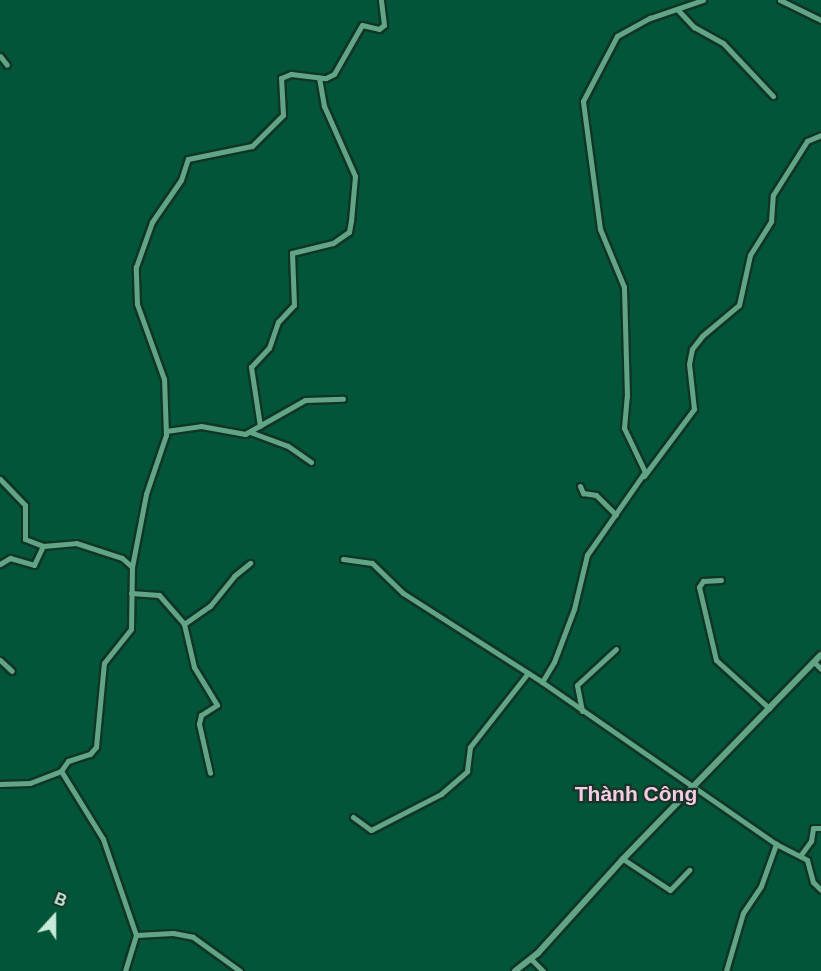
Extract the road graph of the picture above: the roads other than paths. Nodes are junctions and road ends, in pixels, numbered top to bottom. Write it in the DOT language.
graph roads {
  1 [pos="381,0"];
  2 [pos="703,0"];
  3 [pos="780,0"];
  4 [pos="677,9"];
  5 [pos="821,20"];
  6 [pos="0,56"];
  7 [pos="7,65"];
  8 [pos="320,77"];
  9 [pos="773,96"];
  10 [pos="821,135"];
  11 [pos="343,399"];
  12 [pos="260,426"];
  13 [pos="166,431"];
  14 [pos="250,432"];
  15 [pos="310,462"];
  16 [pos="644,476"];
  17 [pos="0,479"];
  18 [pos="580,486"];
  19 [pos="616,515"];
  20 [pos="44,546"];
  21 [pos="344,559"];
  22 [pos="250,563"];
  23 [pos="0,564"];
  24 [pos="132,567"];
  25 [pos="721,580"];
  26 [pos="131,593"];
  27 [pos="184,624"];
  28 [pos="616,650"];
  29 [pos="821,655"];
  30 [pos="0,660"];
  31 [pos="814,662"];
  32 [pos="821,669"];
  33 [pos="12,671"];
  34 [pos="528,673"];
  35 [pos="542,682"];
  36 [pos="769,708"];
  37 [pos="582,712"];
  38 [pos="61,771"];
  39 [pos="210,773"];
  40 [pos="0,784"];
  41 [pos="692,788"];
  42 [pos="353,817"];
  43 [pos="821,828"];
  44 [pos="776,844"];
  45 [pos="800,856"];
  46 [pos="623,859"];
  47 [pos="689,870"];
  48 [pos="821,890"];
  49 [pos="136,935"];
  50 [pos="531,959"];
  51 [pos="125,971"];
  52 [pos="240,971"];
  53 [pos="514,971"];
  54 [pos="543,971"];
  55 [pos="726,971"];
  1 -- 8 [label="street"];
  2 -- 4 [label="street"];
  3 -- 5 [label="street"];
  4 -- 9 [label="street"];
  4 -- 16 [label="street"];
  6 -- 7 [label="street"];
  8 -- 12 [label="street"];
  8 -- 13 [label="street"];
  10 -- 16 [label="street"];
  11 -- 12 [label="street"];
  12 -- 14 [label="street"];
  13 -- 14 [label="street"];
  13 -- 24 [label="street"];
  14 -- 15 [label="street"];
  16 -- 19 [label="street"];
  17 -- 20 [label="street"];
  18 -- 19 [label="street"];
  19 -- 35 [label="street"];
  20 -- 23 [label="street"];
  20 -- 24 [label="street"];
  21 -- 34 [label="street"];
  22 -- 27 [label="street"];
  24 -- 26 [label="street"];
  25 -- 36 [label="street"];
  26 -- 27 [label="street"];
  26 -- 38 [label="street"];
  27 -- 39 [label="street"];
  28 -- 37 [label="street"];
  29 -- 31 [label="street"];
  30 -- 33 [label="street"];
  31 -- 32 [label="street"];
  31 -- 36 [label="street"];
  34 -- 35 [label="street"];
  34 -- 42 [label="street"];
  35 -- 37 [label="street"];
  36 -- 41 [label="street"];
  37 -- 41 [label="street"];
  38 -- 40 [label="street"];
  38 -- 49 [label="street"];
  41 -- 44 [label="street"];
  41 -- 46 [label="street"];
  43 -- 45 [label="street"];
  44 -- 45 [label="street"];
  44 -- 55 [label="street"];
  45 -- 48 [label="street"];
  46 -- 47 [label="street"];
  46 -- 50 [label="street"];
  49 -- 51 [label="street"];
  49 -- 52 [label="street"];
  50 -- 53 [label="street"];
  50 -- 54 [label="street"];
}
